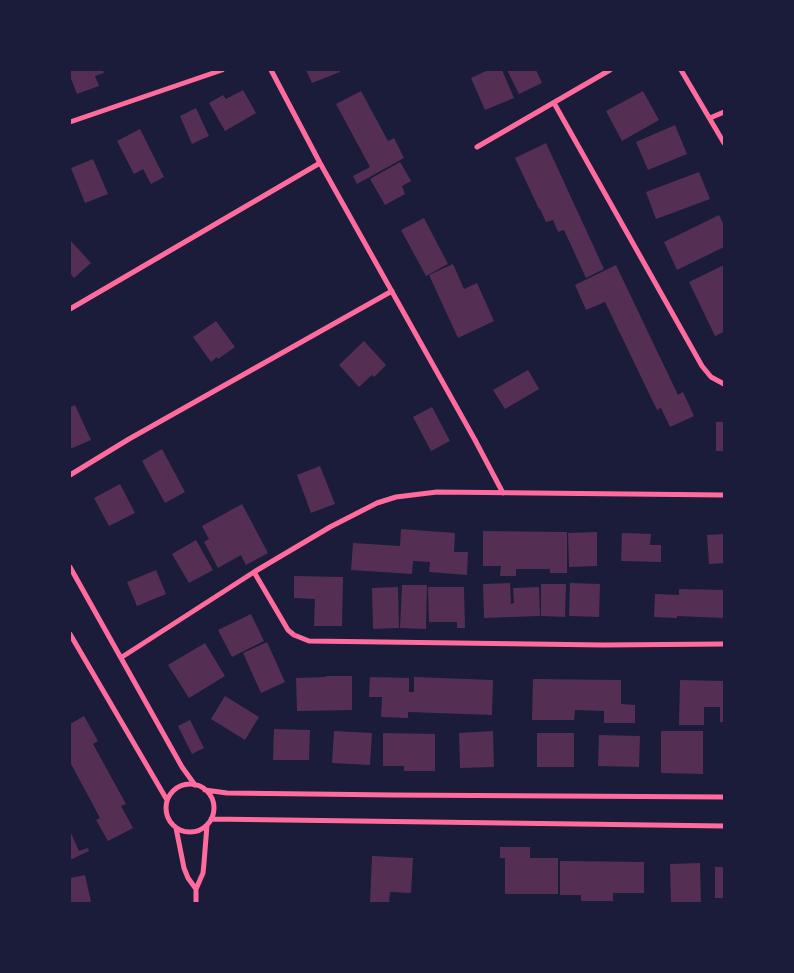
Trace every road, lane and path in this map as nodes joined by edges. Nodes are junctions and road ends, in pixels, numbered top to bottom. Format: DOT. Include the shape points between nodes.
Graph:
graph roads {
  1 [pos="222,70"];
  2 [pos="271,70"];
  3 [pos="610,70"];
  4 [pos="681,70"];
  5 [pos="554,103"];
  6 [pos="724,112"];
  7 [pos="710,118"];
  8 [pos="70,122"];
  9 [pos="724,143"];
  10 [pos="477,147"];
  11 [pos="320,163"];
  12 [pos="392,292"];
  13 [pos="70,309"];
  14 [pos="724,384"];
  15 [pos="70,475"];
  16 [pos="503,493"];
  17 [pos="724,495"];
  18 [pos="70,566"];
  19 [pos="254,572"];
  20 [pos="70,634"];
  21 [pos="724,644"];
  22 [pos="122,657"];
  23 [pos="195,785"];
  24 [pos="205,790"];
  25 [pos="724,798"];
  26 [pos="167,800"];
  27 [pos="211,819"];
  28 [pos="207,825"];
  29 [pos="724,826"];
  30 [pos="176,828"];
  31 [pos="196,889"];
  32 [pos="196,903"];
  1 -- 8 [label="street"];
  2 -- 11 [label="street"];
  3 -- 5 [label="street"];
  4 -- 7 [label="street"];
  5 -- 10 [label="street"];
  5 -- 14 [label="street" via="702,366 711,377"];
  6 -- 7 [label="street"];
  7 -- 9 [label="street"];
  11 -- 12 [label="street"];
  11 -- 13 [label="street"];
  12 -- 15 [label="street"];
  12 -- 16 [label="street"];
  16 -- 17 [label="street"];
  16 -- 19 [label="street" via="436,492 377,503"];
  18 -- 22 [label="street"];
  19 -- 21 [label="street" via="288,630 294,636 309,641"];
  19 -- 22 [label="street"];
  20 -- 26 [label="street"];
  22 -- 23 [label="street"];
  23 -- 24 [label="street"];
  23 -- 26 [label="street" via="178,787"];
  24 -- 25 [label="street" via="227,793"];
  24 -- 27 [label="street" via="213,804"];
  26 -- 30 [label="street" via="166,816"];
  27 -- 28 [label="street"];
  27 -- 29 [label="street"];
  28 -- 30 [label="street" via="192,832"];
  28 -- 31 [label="street" via="203,872"];
  30 -- 31 [label="street" via="184,868"];
  31 -- 32 [label="street"];
}
